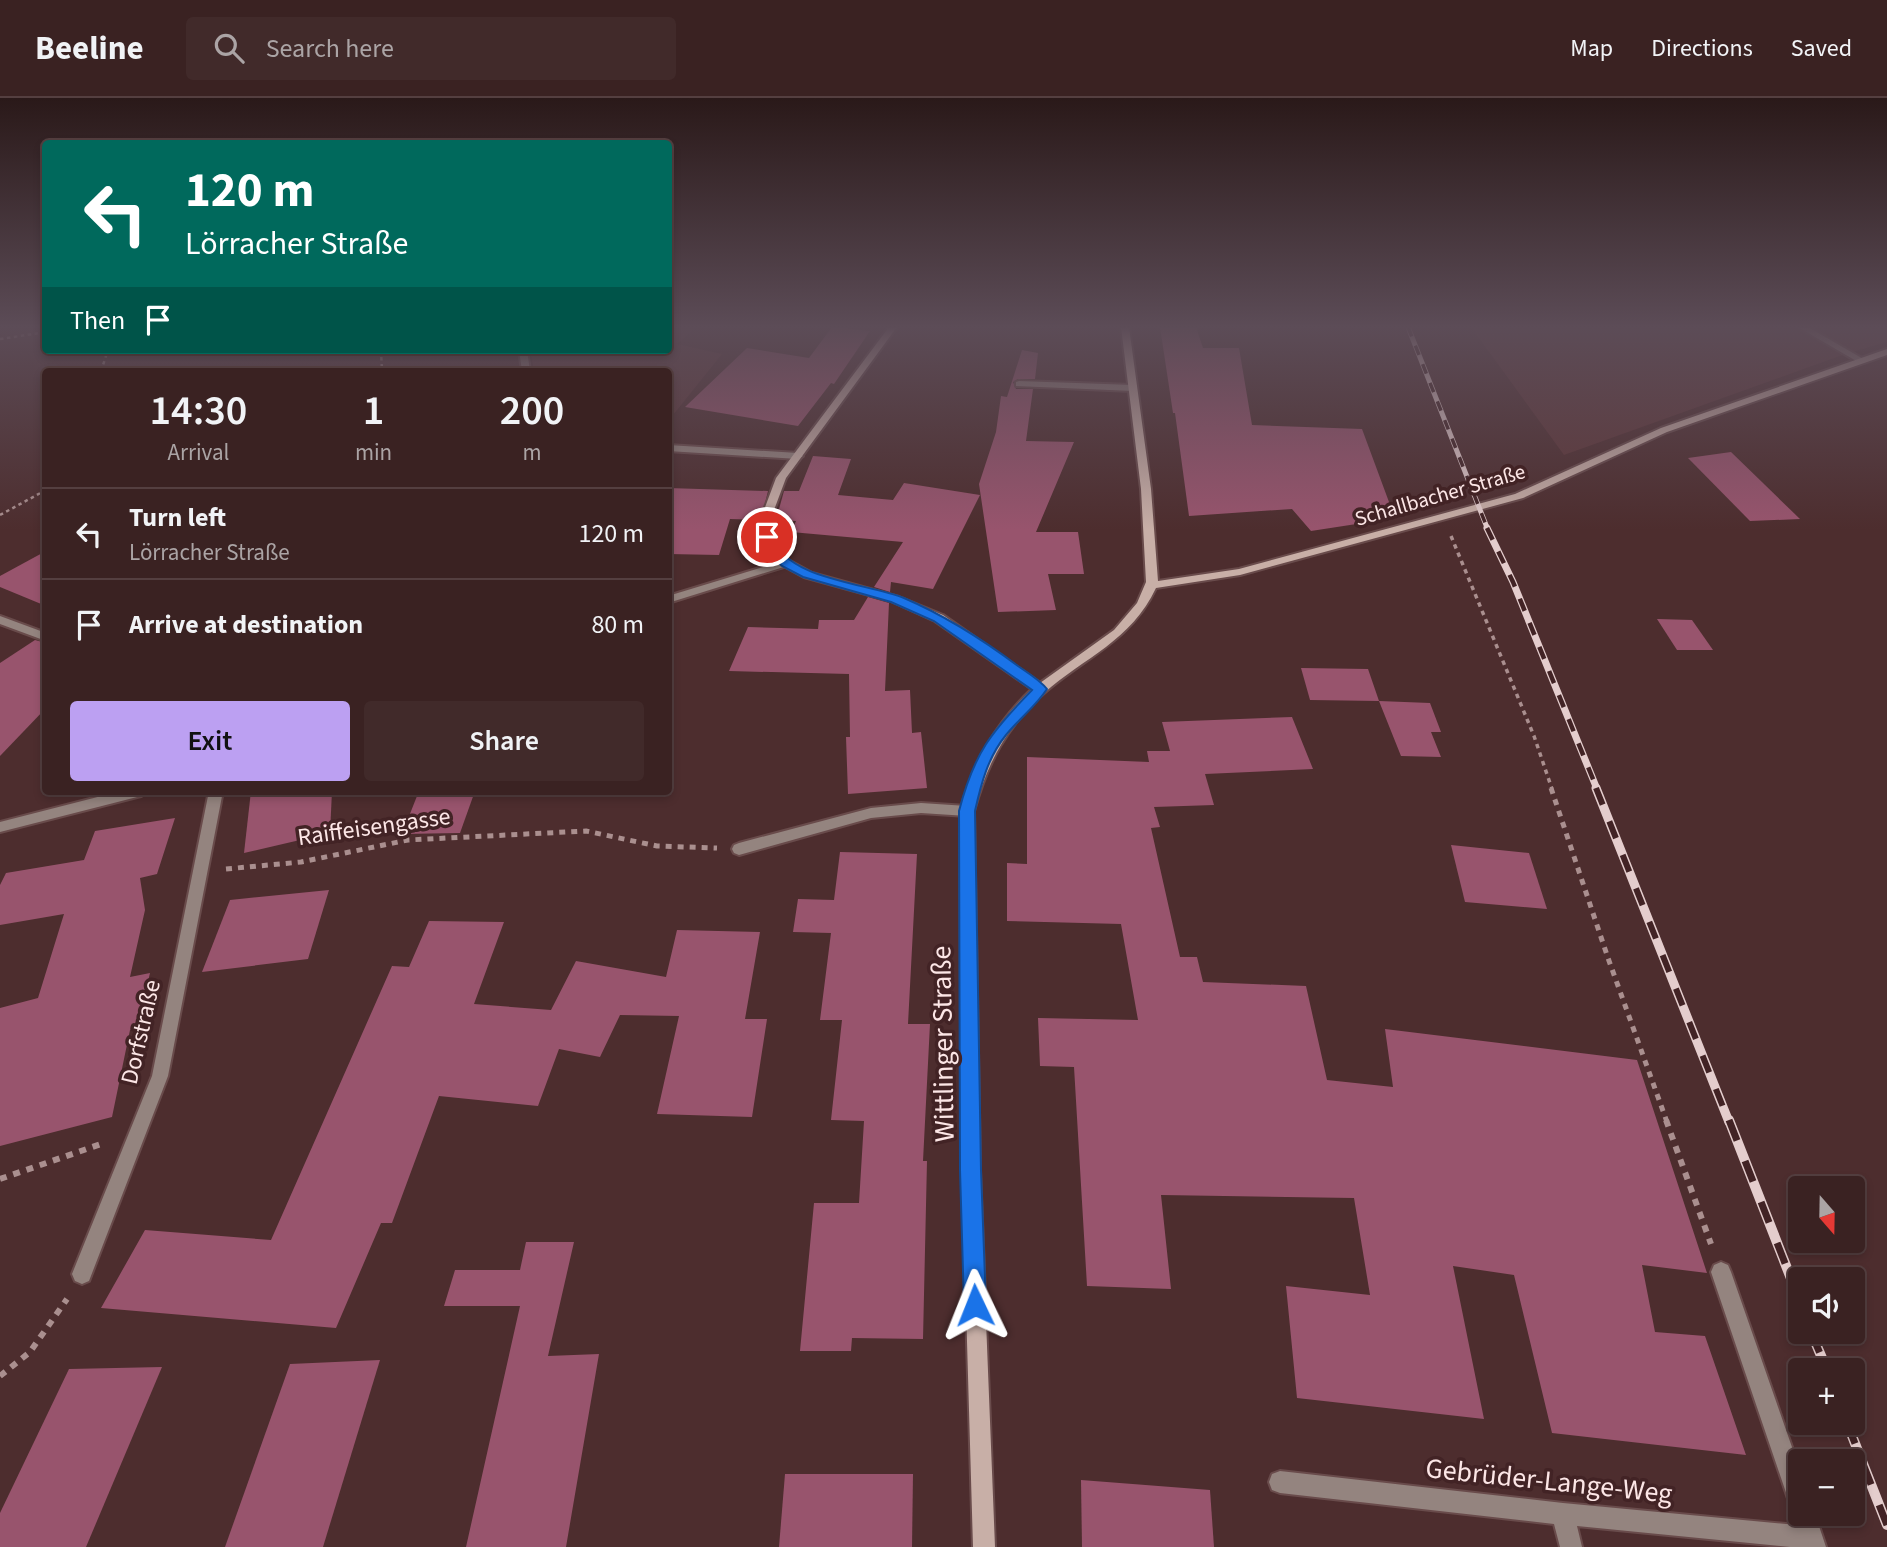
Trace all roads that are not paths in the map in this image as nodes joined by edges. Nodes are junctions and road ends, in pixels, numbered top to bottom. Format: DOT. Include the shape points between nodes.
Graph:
graph roads {
  1 [pos="843,395"];
  2 [pos="1134,395"];
  3 [pos="1764,395"];
  4 [pos="672,448"];
  5 [pos="798,456"];
  6 [pos="786,563"];
  7 [pos="1152,584"];
  8 [pos="672,599"];
  9 [pos="0,620"];
  10 [pos="42,636"];
  11 [pos="1040,689"];
  12 [pos="125,795"];
  13 [pos="215,795"];
  14 [pos="967,811"];
  15 [pos="0,827"];
  16 [pos="739,849"];
  17 [pos="1721,1272"];
  18 [pos="82,1274"];
  19 [pos="1788,1467"];
  20 [pos="1280,1482"];
  21 [pos="1563,1514"];
  22 [pos="1814,1542"];
  23 [pos="984,1547"];
  24 [pos="1570,1547"];
  1 -- 5 [label="street"];
  2 -- 7 [label="street" via="1147,494"];
  3 -- 7 [label="street, Schallbacher Straße" via="1664,430 1519,496 1240,572"];
  4 -- 5 [label="street"];
  5 -- 6 [label="street" via="781,478 769,510 771,551"];
  6 -- 8 [label="street"];
  6 -- 11 [label="street" via="808,575 895,599 939,618"];
  7 -- 11 [label="street, Wittlinger Straße" via="1139,609 1114,636"];
  9 -- 10 [label="street"];
  11 -- 14 [label="street, Wittlinger Straße" via="988,749"];
  12 -- 15 [label="street"];
  13 -- 18 [label="street, Dorfstraße" via="160,1076"];
  14 -- 16 [label="street" via="921,808 871,813"];
  14 -- 23 [label="street, Wittlinger Straße" via="971,1170"];
  17 -- 19 [label="street"];
  20 -- 21 [label="street, Gebrüder-Lange-Weg"];
  21 -- 22 [label="street, Gebrüder-Lange-Weg"];
  21 -- 24 [label="street"];
}
